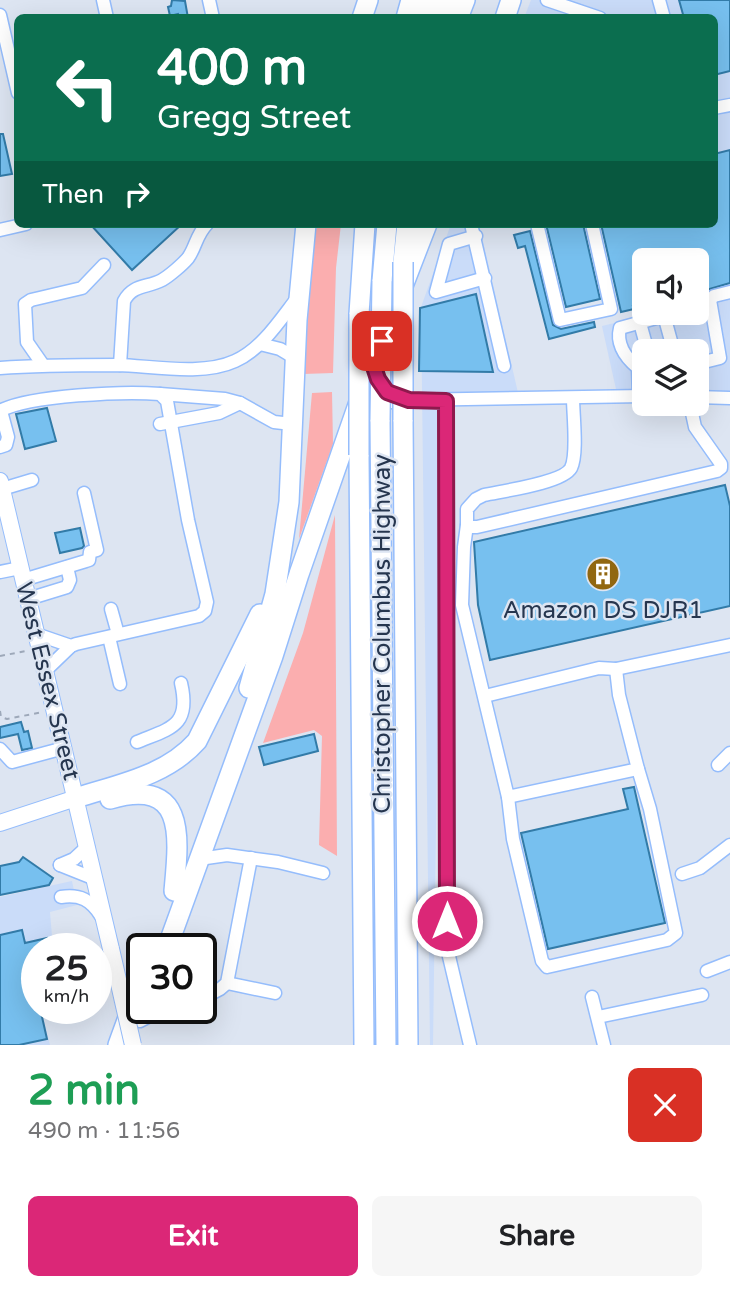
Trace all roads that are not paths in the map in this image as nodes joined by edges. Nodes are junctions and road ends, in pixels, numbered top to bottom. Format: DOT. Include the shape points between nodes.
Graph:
graph roads {
  1 [pos="547,0"];
  2 [pos="575,0"];
  3 [pos="591,0"];
  4 [pos="588,14"];
  5 [pos="0,15"];
  6 [pos="14,76"];
  7 [pos="205,228"];
  8 [pos="306,228"];
  9 [pos="365,228"];
  10 [pos="387,228"];
  11 [pos="407,228"];
  12 [pos="425,228"];
  13 [pos="538,228"];
  14 [pos="593,228"];
  15 [pos="474,230"];
  16 [pos="104,265"];
  17 [pos="485,278"];
  18 [pos="730,292"];
  19 [pos="298,297"];
  20 [pos="632,325"];
  21 [pos="260,344"];
  22 [pos="295,358"];
  23 [pos="709,361"];
  24 [pos="632,362"];
  25 [pos="373,364"];
  26 [pos="43,365"];
  27 [pos="120,365"];
  28 [pos="503,366"];
  29 [pos="0,368"];
  30 [pos="160,394"];
  31 [pos="632,396"];
  32 [pos="709,397"];
  33 [pos="573,398"];
  34 [pos="730,398"];
  35 [pos="409,400"];
  36 [pos="446,401"];
  37 [pos="240,402"];
  38 [pos="0,411"];
  39 [pos="693,416"];
  40 [pos="293,418"];
  41 [pos="166,423"];
  42 [pos="350,428"];
  43 [pos="0,447"];
  44 [pos="725,468"];
  45 [pos="32,480"];
  46 [pos="1,483"];
  47 [pos="84,493"];
  48 [pos="467,525"];
  49 [pos="383,558"];
  50 [pos="67,567"];
  51 [pos="0,572"];
  52 [pos="22,574"];
  53 [pos="278,578"];
  54 [pos="27,599"];
  55 [pos="111,609"];
  56 [pos="113,635"];
  57 [pos="38,641"];
  58 [pos="730,645"];
  59 [pos="71,646"];
  60 [pos="615,669"];
  61 [pos="45,671"];
  62 [pos="181,683"];
  63 [pos="120,684"];
  64 [pos="485,696"];
  65 [pos="137,742"];
  66 [pos="64,748"];
  67 [pos="0,749"];
  68 [pos="730,752"];
  69 [pos="718,765"];
  70 [pos="638,769"];
  71 [pos="405,783"];
  72 [pos="508,797"];
  73 [pos="77,803"];
  74 [pos="0,823"];
  75 [pos="730,845"];
  76 [pos="88,846"];
  77 [pos="251,858"];
  78 [pos="199,859"];
  79 [pos="323,873"];
  80 [pos="682,874"];
  81 [pos="96,881"];
  82 [pos="174,891"];
  83 [pos="61,897"];
  84 [pos="106,927"];
  85 [pos="167,933"];
  86 [pos="170,933"];
  87 [pos="730,962"];
  88 [pos="707,971"];
  89 [pos="227,983"];
  90 [pos="217,990"];
  91 [pos="275,993"];
  92 [pos="702,995"];
  93 [pos="592,997"];
  94 [pos="598,1017"];
  95 [pos="126,1023"];
  96 [pos="139,1024"];
  97 [pos="118,1045"];
  98 [pos="132,1045"];
  99 [pos="364,1045"];
  100 [pos="386,1045"];
  101 [pos="408,1045"];
  102 [pos="470,1045"];
  103 [pos="604,1045"];
  1 -- 4 [label="street"];
  2 -- 3 [label="street" via="587,5"];
  5 -- 6 [label="street"];
  7 -- 27 [label="street" via="187,259 162,280 132,289 127,295"];
  8 -- 19 [label="highway"];
  9 -- 99 [label="highway, Christopher Columbus Highway, bridge" via="359,314"];
  10 -- 49 [label="highway, Christopher Columbus Highway, bridge" via="380,420"];
  11 -- 71 [label="highway, Christopher Columbus Highway, bridge"];
  12 -- 25 [label="highway"];
  13 -- 14 [label="street" via="560,320 611,309"];
  15 -- 17 [label="street"];
  15 -- 17 [label="street" via="449,244 436,292"];
  16 -- 26 [label="street" via="82,288 25,304 27,342"];
  17 -- 28 [label="street"];
  18 -- 23 [label="street" via="710,300 720,358"];
  19 -- 21 [label="street"];
  19 -- 22 [label="highway"];
  20 -- 24 [label="street" via="618,333 625,357"];
  21 -- 22 [label="street"];
  21 -- 27 [label="street" via="223,366"];
  22 -- 40 [label="highway"];
  25 -- 35 [label="street" via="387,392"];
  25 -- 42 [label="highway"];
  26 -- 27 [label="street"];
  26 -- 29 [label="street"];
  30 -- 37 [label="street"];
  30 -- 38 [label="street" via="127,392 21,402"];
  30 -- 41 [label="street" via="167,401"];
  31 -- 33 [label="street"];
  32 -- 34 [label="street"];
  33 -- 36 [label="street"];
  33 -- 48 [label="street" via="569,472 558,479 476,499 467,509"];
  35 -- 36 [label="street"];
  35 -- 42 [label="street" via="378,402"];
  36 -- 102 [label="street" via="447,948"];
  37 -- 40 [label="street" via="264,418 277,412"];
  37 -- 41 [label="street" via="219,413"];
  38 -- 43 [label="street" via="8,437"];
  39 -- 44 [label="street" via="695,427"];
  40 -- 53 [label="highway" via="289,502"];
  41 -- 56 [label="street" via="204,586 205,611"];
  42 -- 78 [label="highway"];
  44 -- 48 [label="street" via="477,527"];
  45 -- 46 [label="street"];
  46 -- 52 [label="main road, West Essex Street"];
  47 -- 50 [label="street" via="97,551 90,552 89,560"];
  48 -- 64 [label="street" via="462,605"];
  49 -- 71 [label="highway" via="391,591"];
  49 -- 100 [label="highway, Christopher Columbus Highway"];
  50 -- 52 [label="street"];
  50 -- 54 [label="street" via="67,587"];
  51 -- 52 [label="street"];
  52 -- 54 [label="main road, West Essex Street"];
  53 -- 73 [label="highway" via="197,741 183,757 162,770"];
  53 -- 82 [label="highway" via="252,679"];
  54 -- 57 [label="main road, West Essex Street"];
  55 -- 56 [label="street"];
  56 -- 59 [label="street"];
  56 -- 63 [label="street"];
  57 -- 59 [label="street"];
  57 -- 61 [label="main road, West Essex Street"];
  58 -- 60 [label="street"];
  59 -- 61 [label="street"];
  60 -- 64 [label="street" via="599,668"];
  60 -- 70 [label="street"];
  61 -- 66 [label="main road, West Essex Street"];
  62 -- 65 [label="street" via="186,704 176,723"];
  64 -- 72 [label="street"];
  66 -- 67 [label="street" via="12,762"];
  66 -- 73 [label="main road, West Essex Street"];
  68 -- 69 [label="street"];
  70 -- 72 [label="street"];
  70 -- 72 [label="street" via="676,933 667,940 566,965 547,968 542,961 513,839"];
  71 -- 101 [label="highway, Christopher Columbus Highway"];
  73 -- 74 [label="main road"];
  73 -- 76 [label="main road, West Essex Street"];
  73 -- 82 [label="highway" via="130,793 159,797 175,824"];
  75 -- 80 [label="street" via="700,868"];
  76 -- 81 [label="main road, West Essex Street"];
  76 -- 81 [label="street" via="60,865"];
  77 -- 78 [label="street"];
  77 -- 79 [label="street"];
  77 -- 89 [label="street"];
  78 -- 86 [label="highway"];
  81 -- 84 [label="main road, West Essex Street"];
  82 -- 85 [label="highway"];
  83 -- 84 [label="street" via="90,902"];
  84 -- 98 [label="main road, West Essex Street, bridge"];
  87 -- 88 [label="street"];
  89 -- 90 [label="street"];
  89 -- 91 [label="street"];
  92 -- 94 [label="street"];
  93 -- 94 [label="street"];
  94 -- 103 [label="street"];
  95 -- 97 [label="highway"];
  96 -- 98 [label="highway"];
}
